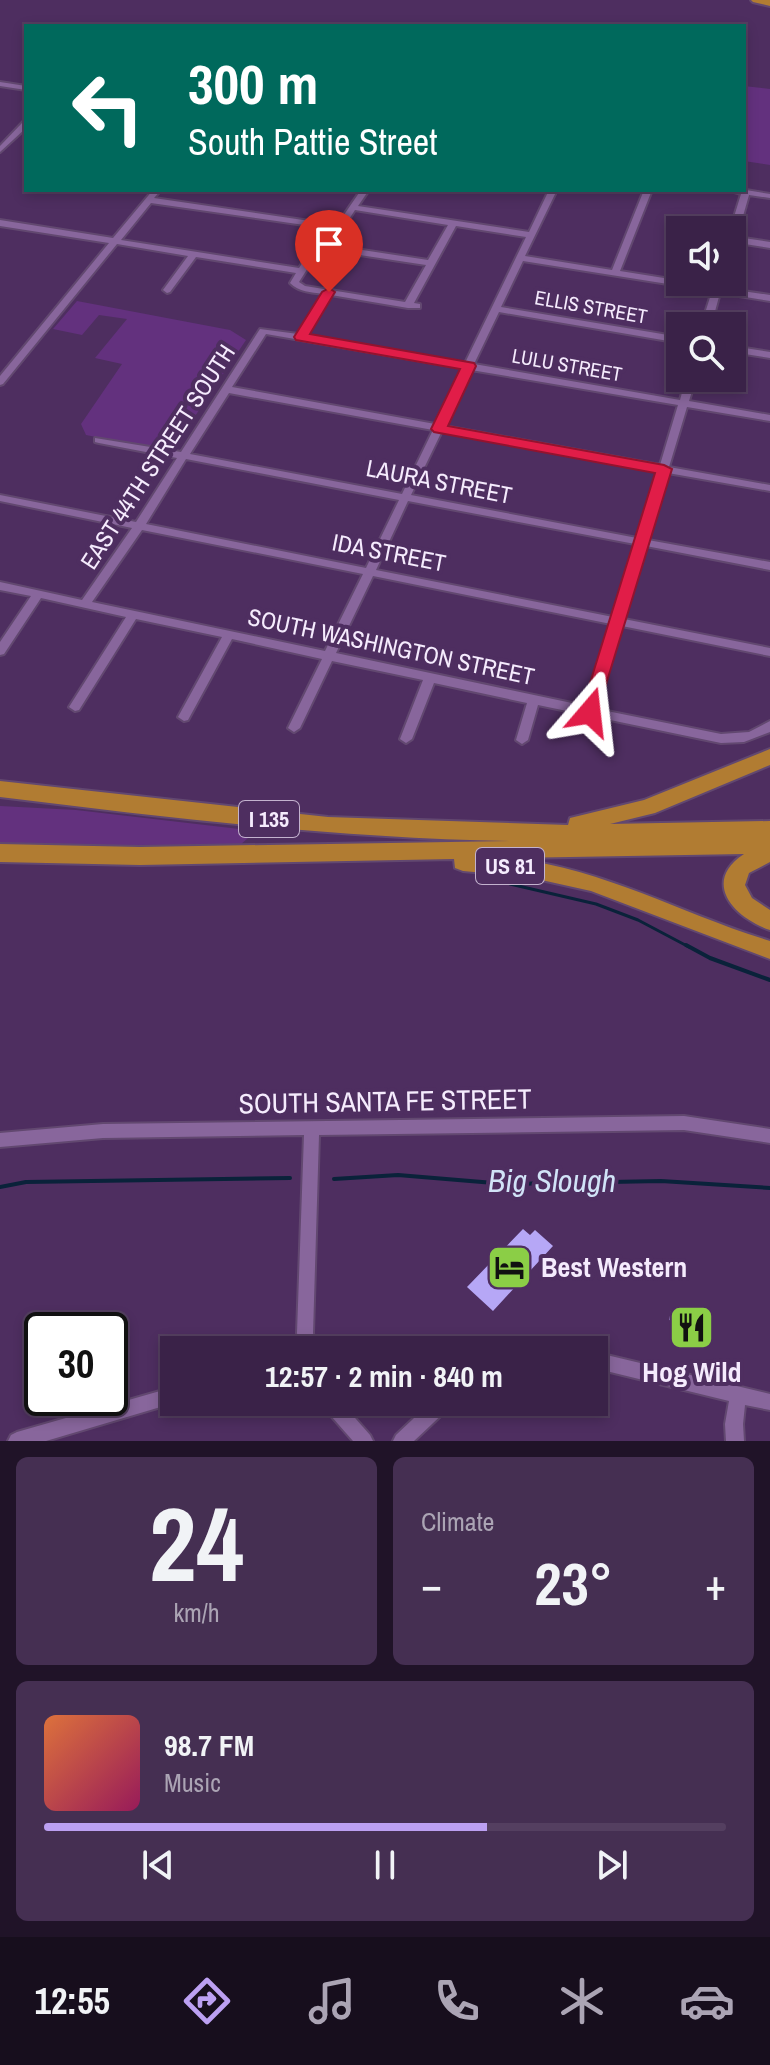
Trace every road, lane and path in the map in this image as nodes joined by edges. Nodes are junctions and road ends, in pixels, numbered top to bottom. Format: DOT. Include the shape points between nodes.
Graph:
graph roads {
  1 [pos="757,0"];
  2 [pos="770,3"];
  3 [pos="0,84"];
  4 [pos="24,88"];
  5 [pos="24,126"];
  6 [pos="0,150"];
  7 [pos="155,192"];
  8 [pos="363,192"];
  9 [pos="552,192"];
  10 [pos="647,192"];
  11 [pos="746,192"];
  12 [pos="770,196"];
  13 [pos="149,200"];
  14 [pos="352,207"];
  15 [pos="739,216"];
  16 [pos="0,223"];
  17 [pos="453,223"];
  18 [pos="339,228"];
  19 [pos="531,235"];
  20 [pos="746,241"];
  21 [pos="114,242"];
  22 [pos="770,245"];
  23 [pos="318,246"];
  24 [pos="194,254"];
  25 [pos="520,258"];
  26 [pos="431,263"];
  27 [pos="301,271"];
  28 [pos="615,273"];
  29 [pos="666,279"];
  30 [pos="167,290"];
  31 [pos="329,292"];
  32 [pos="746,292"];
  33 [pos="770,298"];
  34 [pos="496,309"];
  35 [pos="263,331"];
  36 [pos="301,337"];
  37 [pos="666,338"];
  38 [pos="746,351"];
  39 [pos="770,355"];
  40 [pos="469,366"];
  41 [pos="0,382"];
  42 [pos="225,389"];
  43 [pos="687,392"];
  44 [pos="684,403"];
  45 [pos="770,418"];
  46 [pos="439,429"];
  47 [pos="99,440"];
  48 [pos="184,456"];
  49 [pos="664,469"];
  50 [pos="770,488"];
  51 [pos="406,496"];
  52 [pos="0,498"];
  53 [pos="139,526"];
  54 [pos="642,542"];
  55 [pos="770,566"];
  56 [pos="370,572"];
  57 [pos="0,586"];
  58 [pos="38,594"];
  59 [pos="85,604"];
  60 [pos="133,614"];
  61 [pos="618,622"];
  62 [pos="229,635"];
  63 [pos="0,651"];
  64 [pos="770,652"];
  65 [pos="329,656"];
  66 [pos="430,678"];
  67 [pos="534,700"];
  68 [pos="75,707"];
  69 [pos="590,712"];
  70 [pos="184,717"];
  71 [pos="770,725"];
  72 [pos="294,728"];
  73 [pos="406,739"];
  74 [pos="522,740"];
  75 [pos="770,757"];
  76 [pos="0,789"];
  77 [pos="0,796"];
  78 [pos="48,797"];
  79 [pos="770,829"];
  80 [pos="491,832"];
  81 [pos="770,845"];
  82 [pos="0,853"];
  83 [pos="770,853"];
  84 [pos="235,855"];
  85 [pos="140,856"];
  86 [pos="0,865"];
  87 [pos="770,921"];
  88 [pos="770,950"];
  89 [pos="312,1128"];
  90 [pos="770,1136"];
  91 [pos="0,1140"];
  92 [pos="306,1336"];
  93 [pos="608,1363"];
  94 [pos="738,1394"];
  95 [pos="160,1399"];
  96 [pos="770,1402"];
  97 [pos="342,1416"];
  98 [pos="428,1416"];
  99 [pos="17,1441"];
  100 [pos="364,1441"];
  101 [pos="402,1441"];
  102 [pos="735,1441"];
  1 -- 2 [label="highway"];
  3 -- 4 [label="street"];
  5 -- 6 [label="street"];
  7 -- 13 [label="street"];
  8 -- 14 [label="street"];
  9 -- 19 [label="street"];
  10 -- 28 [label="street"];
  11 -- 12 [label="street"];
  11 -- 15 [label="street"];
  13 -- 18 [label="street"];
  13 -- 21 [label="street"];
  14 -- 17 [label="street"];
  14 -- 18 [label="street"];
  16 -- 21 [label="street"];
  17 -- 19 [label="street"];
  17 -- 26 [label="street"];
  18 -- 23 [label="street"];
  19 -- 25 [label="street"];
  20 -- 22 [label="street"];
  21 -- 24 [label="street"];
  21 -- 41 [label="street"];
  23 -- 26 [label="street"];
  23 -- 27 [label="street"];
  24 -- 27 [label="street"];
  24 -- 30 [label="street"];
  25 -- 28 [label="street"];
  25 -- 34 [label="street"];
  26 -- 31 [label="street" via="412,306"];
  27 -- 31 [label="street" via="294,283"];
  28 -- 29 [label="street"];
  31 -- 36 [label="street"];
  32 -- 33 [label="street"];
  34 -- 37 [label="street, ELLIS STREET"];
  34 -- 40 [label="street"];
  35 -- 36 [label="street, LULU STREET"];
  35 -- 42 [label="street, EAST 44TH STREET SOUTH"];
  36 -- 40 [label="street, LULU STREET"];
  38 -- 39 [label="street"];
  40 -- 44 [label="street, LULU STREET"];
  40 -- 46 [label="street"];
  42 -- 46 [label="street"];
  42 -- 48 [label="street, EAST 44TH STREET SOUTH"];
  43 -- 44 [label="street"];
  44 -- 45 [label="street, LULU STREET"];
  44 -- 49 [label="street"];
  46 -- 49 [label="street"];
  46 -- 51 [label="street"];
  47 -- 48 [label="street, LAURA STREET"];
  48 -- 51 [label="street, LAURA STREET"];
  48 -- 53 [label="street, EAST 44TH STREET SOUTH"];
  49 -- 50 [label="street"];
  49 -- 54 [label="street"];
  51 -- 54 [label="street, LAURA STREET"];
  51 -- 56 [label="street"];
  52 -- 53 [label="street, IDA STREET"];
  53 -- 56 [label="street, IDA STREET"];
  53 -- 59 [label="street, EAST 44TH STREET SOUTH"];
  54 -- 55 [label="street, LAURA STREET"];
  54 -- 61 [label="street"];
  56 -- 61 [label="street, IDA STREET"];
  56 -- 65 [label="street"];
  57 -- 58 [label="street, SOUTH WASHINGTON STREET"];
  58 -- 59 [label="street, SOUTH WASHINGTON STREET"];
  58 -- 63 [label="street"];
  59 -- 60 [label="street, SOUTH WASHINGTON STREET"];
  60 -- 62 [label="street, SOUTH WASHINGTON STREET"];
  60 -- 68 [label="street"];
  61 -- 64 [label="street, IDA STREET"];
  61 -- 69 [label="street"];
  62 -- 65 [label="street, SOUTH WASHINGTON STREET"];
  62 -- 70 [label="street"];
  65 -- 66 [label="street, SOUTH WASHINGTON STREET"];
  65 -- 72 [label="street"];
  66 -- 67 [label="street, SOUTH WASHINGTON STREET"];
  66 -- 73 [label="street"];
  67 -- 69 [label="street, SOUTH WASHINGTON STREET"];
  67 -- 74 [label="street"];
  69 -- 71 [label="street, SOUTH WASHINGTON STREET" via="721,739 762,732"];
  75 -- 80 [label="highway" via="648,807 580,824"];
  76 -- 78 [label="highway, I 135"];
  77 -- 78 [label="highway"];
  78 -- 80 [label="highway, I 135" via="373,828"];
  79 -- 80 [label="highway, I 135"];
  81 -- 84 [label="highway, I 135"];
  82 -- 85 [label="highway, I 135"];
  83 -- 87 [label="highway" via="741,865 733,891 751,913"];
  84 -- 85 [label="highway, I 135"];
  84 -- 88 [label="highway, US 81" via="452,861 535,870 584,879"];
  85 -- 86 [label="highway"];
  89 -- 90 [label="street, SOUTH SANTA FE STREET" via="684,1123"];
  89 -- 91 [label="street, SOUTH SANTA FE STREET" via="103,1131"];
  89 -- 92 [label="street"];
  93 -- 94 [label="street"];
  94 -- 96 [label="street"];
  94 -- 102 [label="street"];
  95 -- 99 [label="street"];
  97 -- 100 [label="street"];
  98 -- 101 [label="street"];
}
